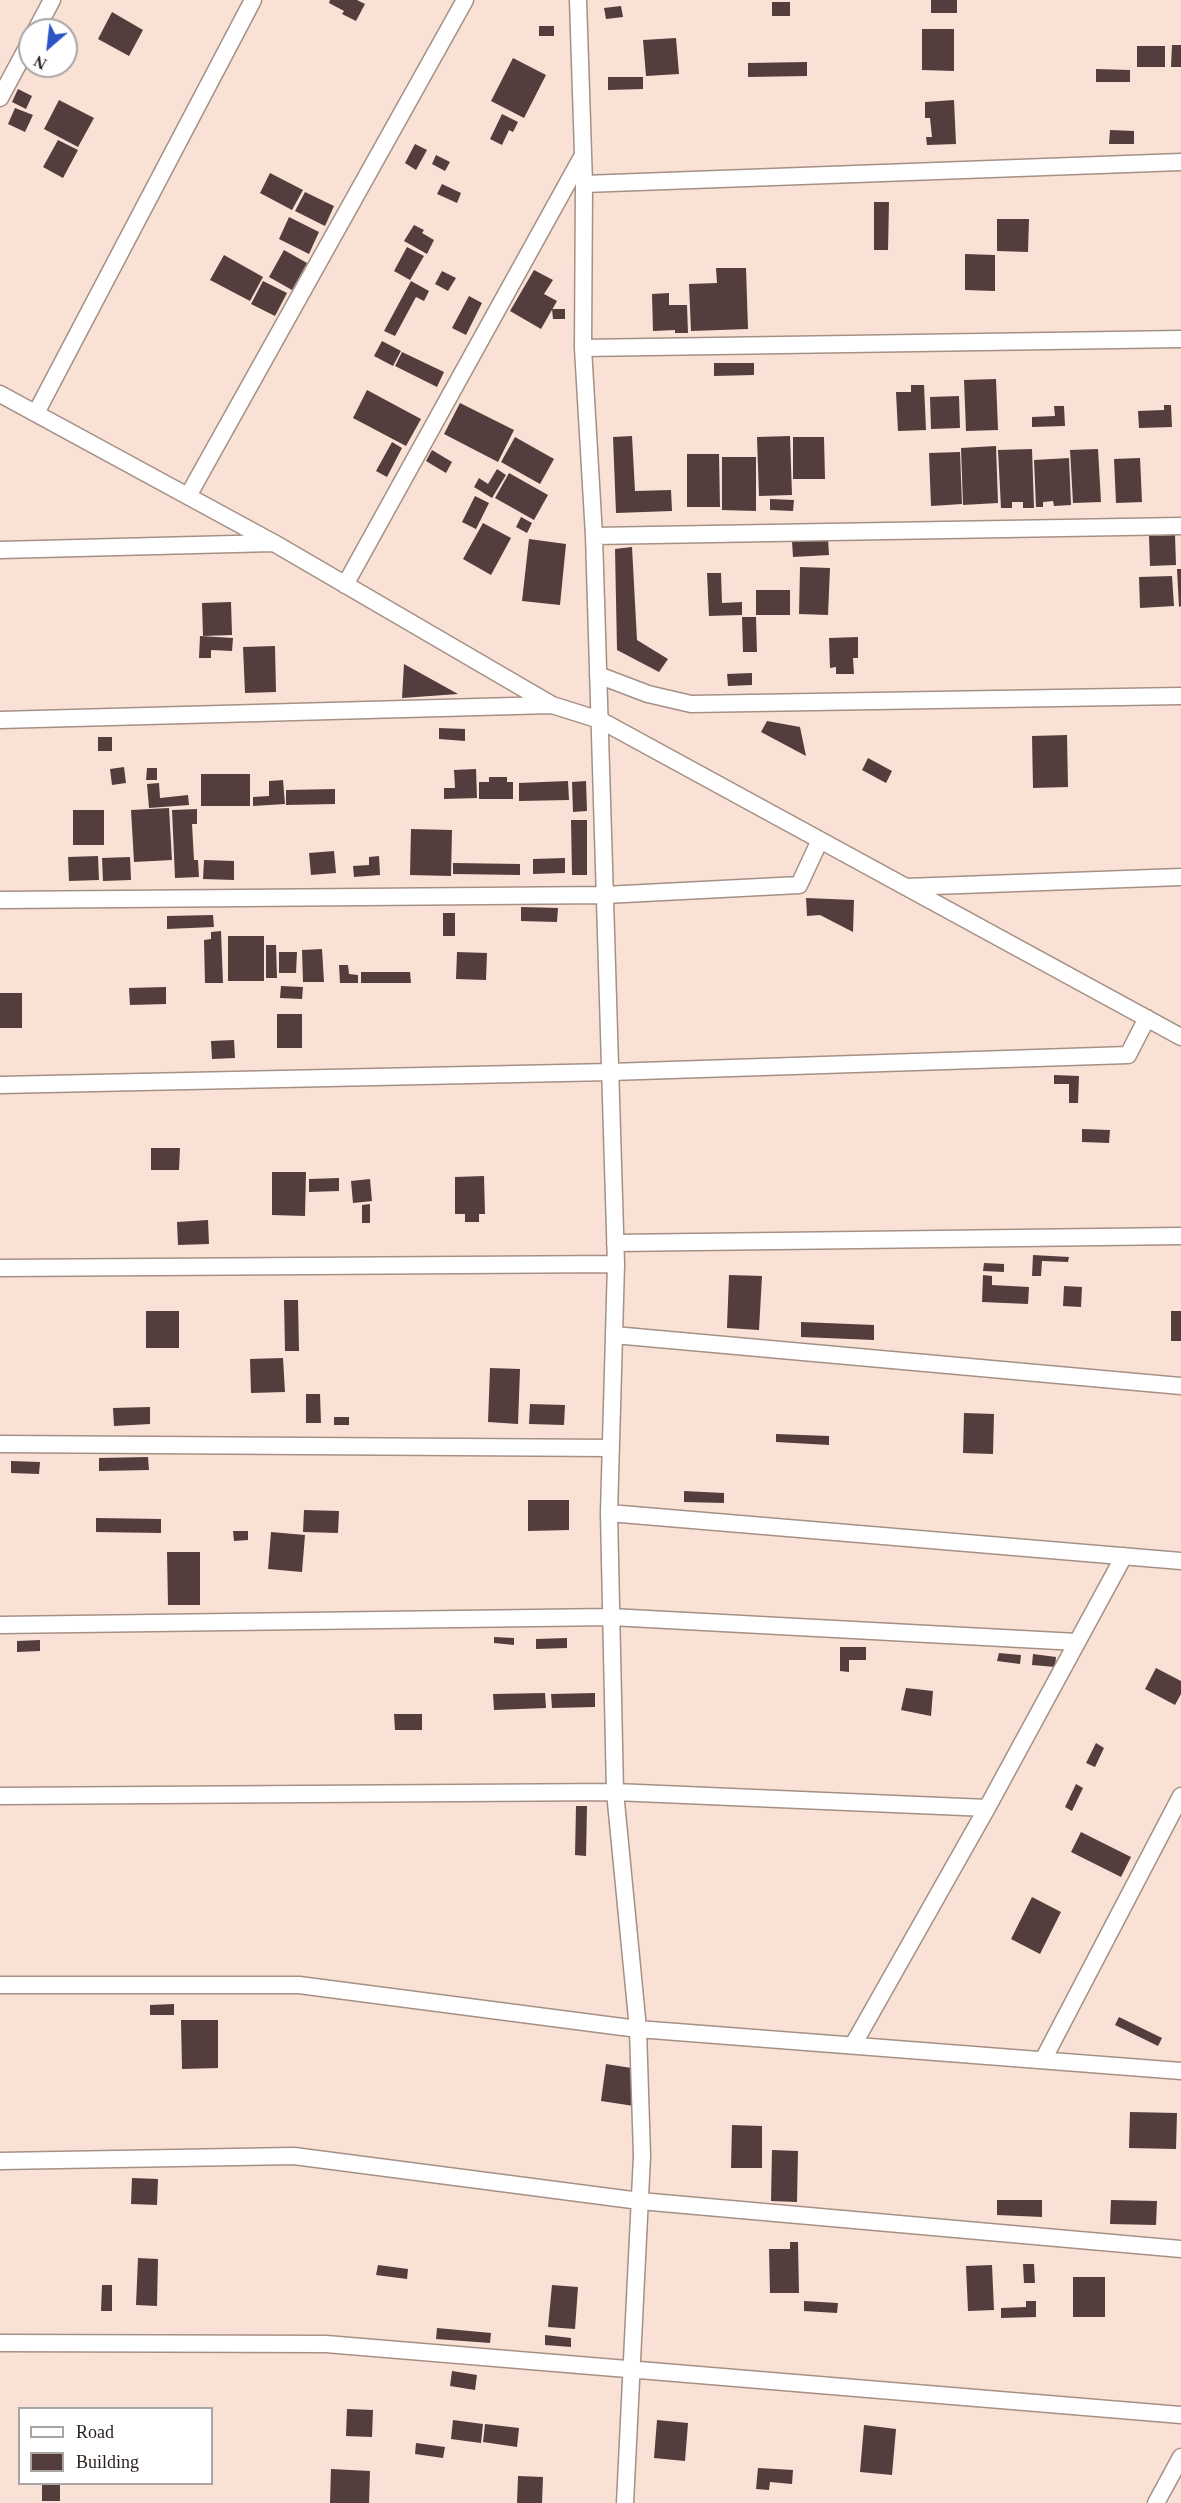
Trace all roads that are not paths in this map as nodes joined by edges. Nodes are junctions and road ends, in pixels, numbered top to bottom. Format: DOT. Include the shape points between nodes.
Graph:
graph roads {
  1 [pos="52,0"];
  2 [pos="253,0"];
  3 [pos="465,0"];
  4 [pos="578,0"];
  5 [pos="590,0"];
  6 [pos="42,18"];
  7 [pos="18,64"];
  8 [pos="0,98"];
  9 [pos="583,155"];
  10 [pos="1181,162"];
  11 [pos="584,184"];
  12 [pos="1181,339"];
  13 [pos="583,348"];
  14 [pos="0,394"];
  15 [pos="36,413"];
  16 [pos="188,496"];
  17 [pos="1181,526"];
  18 [pos="594,536"];
  19 [pos="274,543"];
  20 [pos="0,550"];
  21 [pos="345,585"];
  22 [pos="598,675"];
  23 [pos="1181,696"];
  24 [pos="552,705"];
  25 [pos="0,720"];
  26 [pos="600,720"];
  27 [pos="820,840"];
  28 [pos="1181,877"];
  29 [pos="906,887"];
  30 [pos="605,895"];
  31 [pos="0,900"];
  32 [pos="1147,1018"];
  33 [pos="1181,1037"];
  34 [pos="610,1072"];
  35 [pos="0,1085"];
  36 [pos="1181,1236"];
  37 [pos="615,1243"];
  38 [pos="616,1264"];
  39 [pos="0,1268"];
  40 [pos="614,1335"];
  41 [pos="1181,1386"];
  42 [pos="0,1444"];
  43 [pos="611,1448"];
  44 [pos="609,1513"];
  45 [pos="1124,1556"];
  46 [pos="1181,1561"];
  47 [pos="611,1617"];
  48 [pos="0,1625"];
  49 [pos="1077,1642"];
  50 [pos="615,1792"];
  51 [pos="0,1796"];
  52 [pos="1181,1796"];
  53 [pos="987,1808"];
  54 [pos="0,1985"];
  55 [pos="638,2029"];
  56 [pos="853,2045"];
  57 [pos="1043,2060"];
  58 [pos="1181,2071"];
  59 [pos="0,2161"];
  60 [pos="640,2201"];
  61 [pos="1181,2249"];
  62 [pos="0,2343"];
  63 [pos="632,2369"];
  64 [pos="1181,2415"];
  65 [pos="1181,2457"];
  66 [pos="625,2503"];
  67 [pos="1156,2503"];
  1 -- 6 [label="street"];
  2 -- 15 [label="street"];
  3 -- 16 [label="street"];
  4 -- 5 [label="street"];
  4 -- 9 [label="street"];
  7 -- 8 [label="street"];
  9 -- 11 [label="street"];
  9 -- 21 [label="street"];
  10 -- 11 [label="street"];
  11 -- 13 [label="street"];
  12 -- 13 [label="street"];
  13 -- 18 [label="street"];
  14 -- 15 [label="street"];
  15 -- 16 [label="street"];
  16 -- 19 [label="street"];
  17 -- 18 [label="street"];
  18 -- 22 [label="street"];
  19 -- 20 [label="street"];
  19 -- 21 [label="street"];
  21 -- 24 [label="street"];
  22 -- 23 [label="street" via="648,694 691,704"];
  22 -- 26 [label="street"];
  24 -- 25 [label="street"];
  24 -- 26 [label="street"];
  26 -- 27 [label="street"];
  26 -- 30 [label="street"];
  27 -- 29 [label="street"];
  27 -- 30 [label="street" via="799,885"];
  28 -- 29 [label="street"];
  29 -- 32 [label="street"];
  30 -- 31 [label="street"];
  30 -- 34 [label="street"];
  32 -- 33 [label="street"];
  32 -- 34 [label="street" via="1128,1055"];
  34 -- 35 [label="street"];
  34 -- 37 [label="street"];
  36 -- 37 [label="street"];
  37 -- 38 [label="street"];
  38 -- 39 [label="street"];
  38 -- 40 [label="street"];
  40 -- 41 [label="street"];
  40 -- 43 [label="street"];
  42 -- 43 [label="street"];
  43 -- 44 [label="street"];
  44 -- 45 [label="street"];
  44 -- 47 [label="street"];
  45 -- 46 [label="street"];
  45 -- 49 [label="street"];
  47 -- 48 [label="street"];
  47 -- 49 [label="street"];
  47 -- 50 [label="street"];
  49 -- 53 [label="street"];
  50 -- 51 [label="street"];
  50 -- 53 [label="street"];
  50 -- 55 [label="street"];
  52 -- 57 [label="street"];
  53 -- 56 [label="street"];
  54 -- 55 [label="street" via="299,1985"];
  55 -- 56 [label="street"];
  55 -- 60 [label="street"];
  56 -- 57 [label="street"];
  57 -- 58 [label="street"];
  59 -- 60 [label="street" via="294,2156"];
  60 -- 61 [label="street"];
  60 -- 63 [label="street"];
  62 -- 63 [label="street" via="326,2344"];
  63 -- 64 [label="street"];
  63 -- 66 [label="street"];
  65 -- 67 [label="street"];
}
